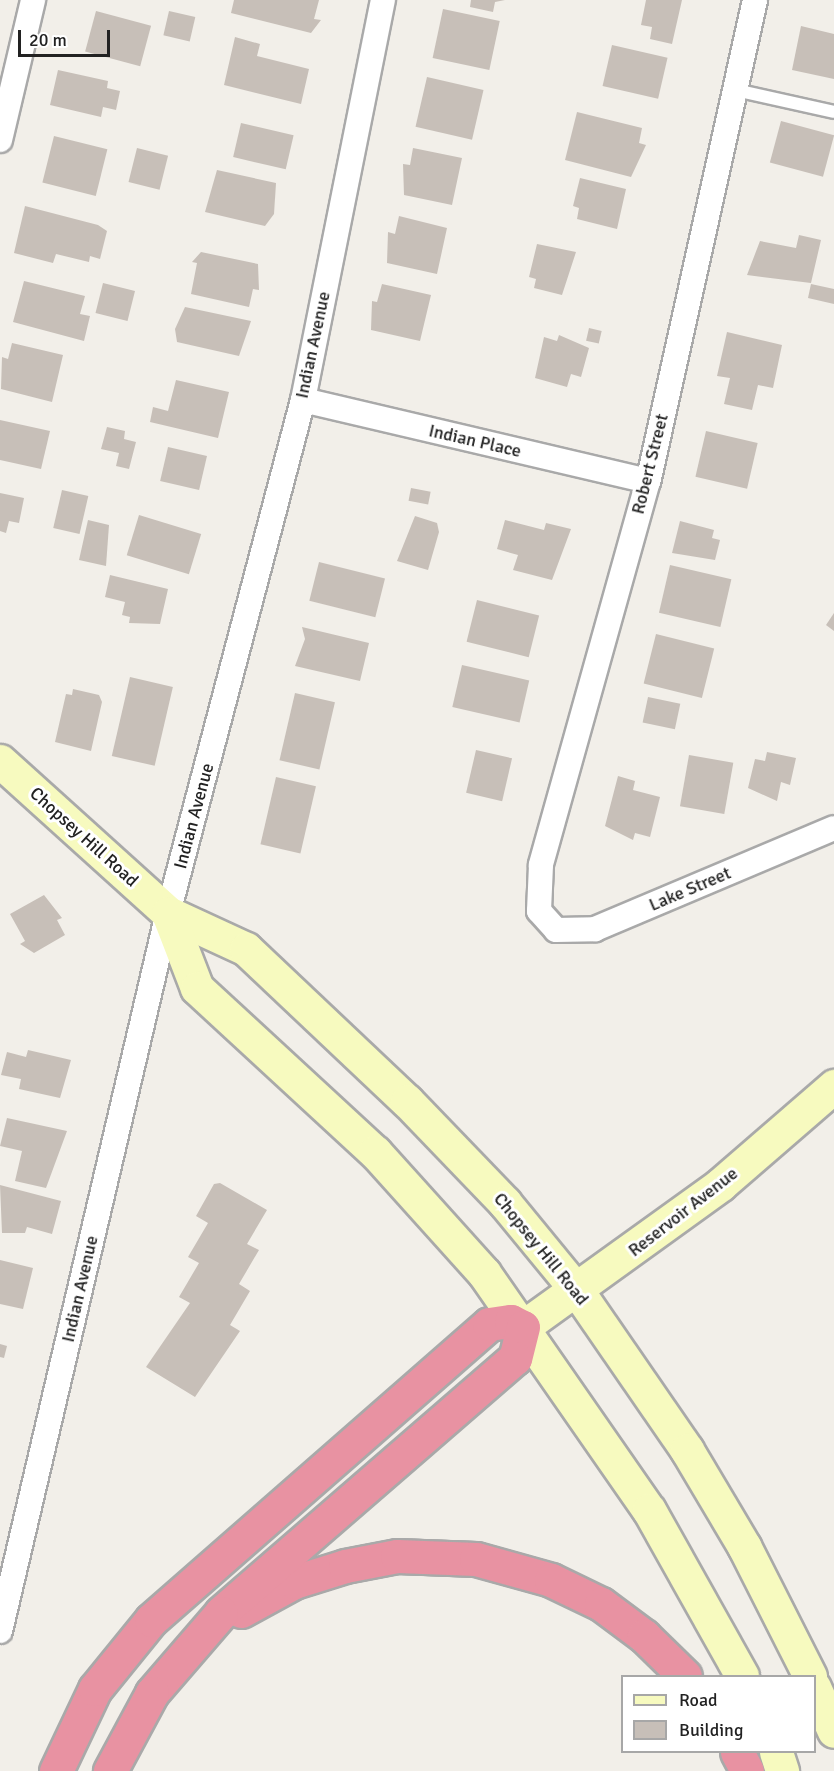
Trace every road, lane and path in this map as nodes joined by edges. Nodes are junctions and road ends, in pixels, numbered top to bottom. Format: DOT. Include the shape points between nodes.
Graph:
graph roads {
  1 [pos="33,0"];
  2 [pos="383,0"];
  3 [pos="756,0"];
  4 [pos="735,90"];
  5 [pos="834,112"];
  6 [pos="0,140"];
  7 [pos="303,400"];
  8 [pos="648,481"];
  9 [pos="0,761"];
  10 [pos="834,828"];
  11 [pos="168,913"];
  12 [pos="546,922"];
  13 [pos="834,1086"];
  14 [pos="578,1292"];
  15 [pos="523,1327"];
  16 [pos="0,1631"];
  17 [pos="683,1675"];
  18 [pos="741,1675"];
  19 [pos="809,1675"];
  20 [pos="816,1691"];
  21 [pos="152,1693"];
  22 [pos="834,1731"];
  23 [pos="738,1753"];
  24 [pos="776,1753"];
  25 [pos="56,1771"];
  26 [pos="110,1771"];
  27 [pos="747,1771"];
  28 [pos="782,1771"];
  1 -- 6 [label="street"];
  2 -- 7 [label="street, Indian Avenue"];
  3 -- 4 [label="street, Robert Street"];
  4 -- 5 [label="lane"];
  4 -- 8 [label="street, Robert Street"];
  7 -- 8 [label="street, Indian Place"];
  7 -- 11 [label="street, Indian Avenue"];
  8 -- 12 [label="street, Robert Street" via="541,865 537,895"];
  9 -- 11 [label="main road, Chopsey Hill Road"];
  10 -- 12 [label="street, Lake Street" via="595,929 568,934"];
  11 -- 14 [label="main road, Chopsey Hill Road" via="246,949 328,1024 481,1176"];
  11 -- 15 [label="main road, Chopsey Hill Road" via="198,988 406,1185"];
  11 -- 16 [label="street, Indian Avenue"];
  13 -- 14 [label="main road, Reservoir Avenue" via="721,1184"];
  14 -- 15 [label="main road, Reservoir Avenue"];
  14 -- 19 [label="main road, Chopsey Hill Road" via="716,1498"];
  15 -- 18 [label="main road, Chopsey Hill Road" via="678,1556"];
  15 -- 21 [label="highway" via="515,1358 259,1577"];
  15 -- 25 [label="highway" via="511,1321 489,1324 151,1620 95,1689"];
  17 -- 21 [label="highway" via="632,1626 577,1591 500,1564 424,1555 345,1566 271,1593 208,1635"];
  20 -- 22 [label="main road"];
  21 -- 26 [label="highway"];
  23 -- 27 [label="highway"];
  24 -- 28 [label="main road"];
}
